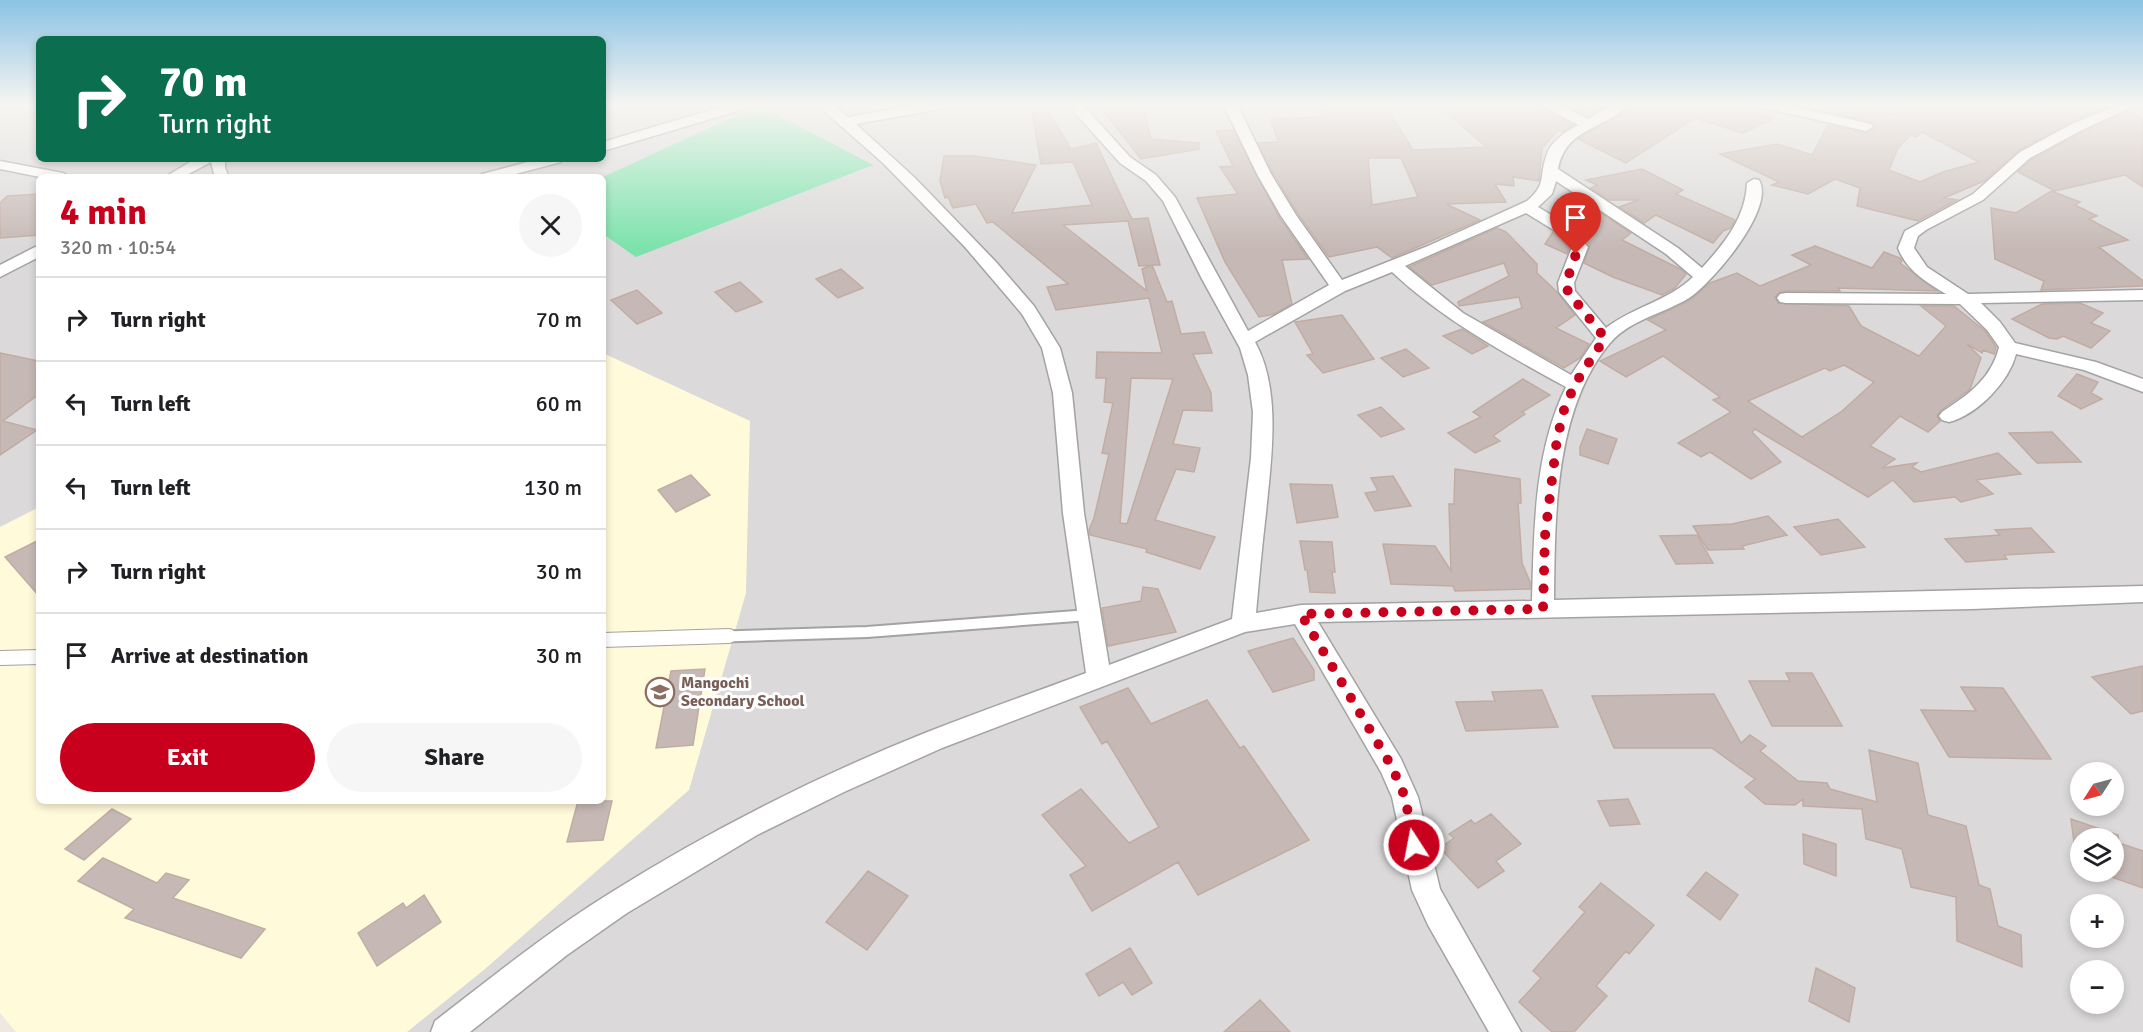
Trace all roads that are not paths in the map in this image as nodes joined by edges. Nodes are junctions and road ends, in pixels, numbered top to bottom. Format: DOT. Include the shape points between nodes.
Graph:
graph roads {
  1 [pos="881,152"];
  2 [pos="1117,152"];
  3 [pos="1253,152"];
  4 [pos="1555,152"];
  5 [pos="2029,152"];
  6 [pos="200,162"];
  7 [pos="545,162"];
  8 [pos="0,165"];
  9 [pos="1550,170"];
  10 [pos="47,174"];
  11 [pos="178,174"];
  12 [pos="499,174"];
  13 [pos="1754,183"];
  14 [pos="1526,206"];
  15 [pos="36,252"];
  16 [pos="1394,265"];
  17 [pos="0,272"];
  18 [pos="1704,278"];
  19 [pos="1339,287"];
  20 [pos="2143,295"];
  21 [pos="1786,297"];
  22 [pos="1963,298"];
  23 [pos="1605,338"];
  24 [pos="1245,340"];
  25 [pos="2008,347"];
  26 [pos="1575,384"];
  27 [pos="2143,386"];
  28 [pos="1949,416"];
  29 [pos="2143,594"];
  30 [pos="1543,609"];
  31 [pos="1301,614"];
  32 [pos="1089,615"];
  33 [pos="1244,624"];
  34 [pos="606,640"];
  35 [pos="36,657"];
  36 [pos="0,658"];
  37 [pos="1099,678"];
  38 [pos="446,1032"];
  39 [pos="1506,1032"];
  1 -- 32 [label="street" via="939,208 1044,333 1056,362 1063,402"];
  2 -- 24 [label="street" via="1151,178 1170,200"];
  3 -- 19 [label="street" via="1279,199"];
  4 -- 9 [label="street"];
  5 -- 22 [label="street" via="1978,197 1911,234 1906,248 1913,262"];
  6 -- 11 [label="street"];
  7 -- 12 [label="street"];
  8 -- 10 [label="street"];
  9 -- 14 [label="street" via="1547,191"];
  9 -- 18 [label="street" via="1672,251"];
  13 -- 18 [label="street" via="1752,207"];
  14 -- 16 [label="street"];
  14 -- 23 [label="street" via="1559,226 1580,247 1566,283 1568,292"];
  15 -- 17 [label="street"];
  16 -- 19 [label="street"];
  16 -- 26 [label="street" via="1416,287 1482,334"];
  18 -- 23 [label="street" via="1684,293 1626,321"];
  19 -- 24 [label="street"];
  20 -- 22 [label="street"];
  21 -- 22 [label="street"];
  22 -- 25 [label="street" via="2004,338"];
  23 -- 26 [label="street"];
  24 -- 33 [label="street" via="1257,375 1263,412"];
  25 -- 27 [label="street" via="2090,366"];
  25 -- 28 [label="street" via="2008,355 1993,381"];
  26 -- 30 [label="street" via="1557,439 1548,504"];
  29 -- 30 [label="street"];
  30 -- 31 [label="street"];
  31 -- 33 [label="street"];
  31 -- 39 [label="street" via="1392,767 1405,797 1426,890"];
  32 -- 34 [label="lane" via="867,632"];
  32 -- 37 [label="street"];
  33 -- 37 [label="street"];
  35 -- 36 [label="lane"];
  37 -- 38 [label="street" via="880,763 748,827 608,910"];
}
